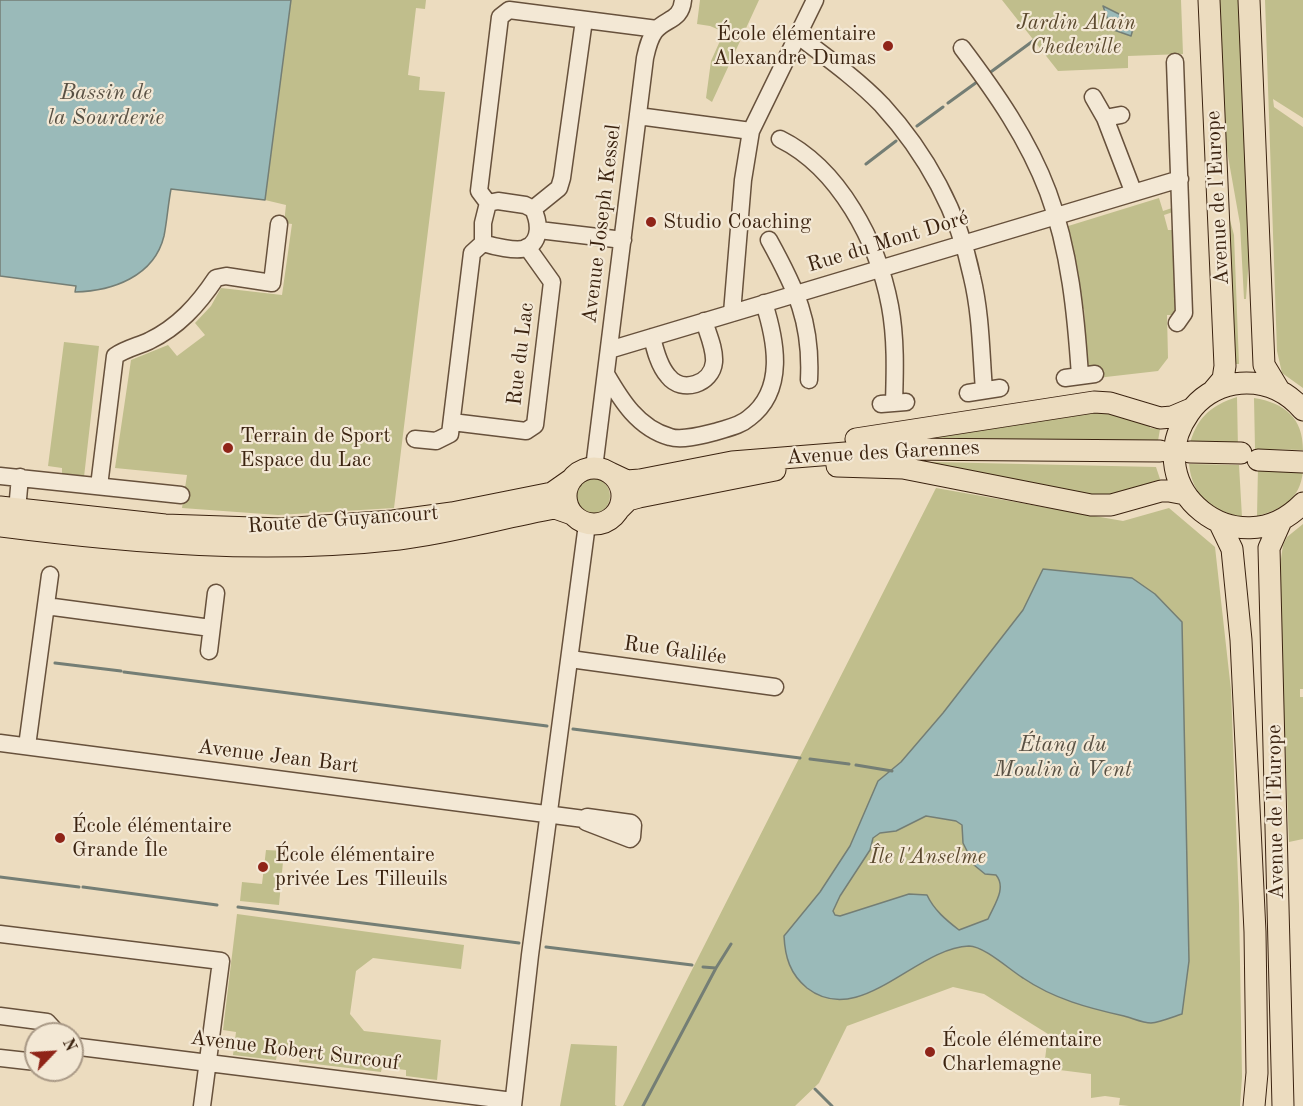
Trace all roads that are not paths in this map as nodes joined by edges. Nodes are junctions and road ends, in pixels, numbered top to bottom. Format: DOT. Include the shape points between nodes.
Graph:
graph roads {
  1 [pos="683,0"];
  2 [pos="815,0"];
  3 [pos="1209,0"];
  4 [pos="1249,0"];
  5 [pos="584,20"];
  6 [pos="657,29"];
  7 [pos="797,35"];
  8 [pos="962,48"];
  9 [pos="1175,62"];
  10 [pos="1093,97"];
  11 [pos="638,116"];
  12 [pos="751,131"];
  13 [pos="780,139"];
  14 [pos="1180,178"];
  15 [pos="1133,191"];
  16 [pos="488,203"];
  17 [pos="533,208"];
  18 [pos="1056,216"];
  19 [pos="279,224"];
  20 [pos="539,230"];
  21 [pos="623,240"];
  22 [pos="769,240"];
  23 [pos="483,243"];
  24 [pos="963,243"];
  25 [pos="527,248"];
  26 [pos="879,268"];
  27 [pos="796,293"];
  28 [pos="764,303"];
  29 [pos="732,313"];
  30 [pos="704,321"];
  31 [pos="1177,323"];
  32 [pos="652,337"];
  33 [pos="609,350"];
  34 [pos="606,374"];
  35 [pos="1080,376"];
  36 [pos="809,380"];
  37 [pos="984,390"];
  38 [pos="1279,390"];
  39 [pos="1212,392"];
  40 [pos="894,403"];
  41 [pos="1191,409"];
  42 [pos="1303,410"];
  43 [pos="452,423"];
  44 [pos="415,439"];
  45 [pos="1303,454"];
  46 [pos="1190,455"];
  47 [pos="1249,457"];
  48 [pos="732,462"];
  49 [pos="1303,462"];
  50 [pos="794,466"];
  51 [pos="602,471"];
  52 [pos="0,476"];
  53 [pos="20,477"];
  54 [pos="572,479"];
  55 [pos="99,486"];
  56 [pos="1185,494"];
  57 [pos="182,495"];
  58 [pos="1303,503"];
  59 [pos="620,508"];
  60 [pos="8,518"];
  61 [pos="580,519"];
  62 [pos="1281,521"];
  63 [pos="1221,524"];
  64 [pos="50,574"];
  65 [pos="216,593"];
  66 [pos="46,606"];
  67 [pos="211,628"];
  68 [pos="209,651"];
  69 [pos="570,659"];
  70 [pos="775,687"];
  71 [pos="0,743"];
  72 [pos="27,746"];
  73 [pos="550,814"];
  74 [pos="634,833"];
  75 [pos="0,934"];
  76 [pos="0,1016"];
  77 [pos="47,1022"];
  78 [pos="84,1048"];
  79 [pos="0,1058"];
  80 [pos="24,1061"];
  81 [pos="207,1064"];
  82 [pos="513,1104"];
  83 [pos="202,1106"];
  84 [pos="1254,1106"];
  85 [pos="1283,1106"];
  1 -- 6 [label="street" via="673,20"];
  2 -- 7 [label="street"];
  3 -- 39 [label="main road, Avenue de l'Europe" via="1225,366 1223,379"];
  4 -- 38 [label="main road, Avenue de l'Europe" via="1264,365"];
  5 -- 6 [label="street"];
  5 -- 16 [label="street" via="509,10 500,17 479,190"];
  5 -- 17 [label="street" via="562,178 559,188"];
  6 -- 11 [label="street, Avenue Joseph Kessel" via="648,45"];
  7 -- 12 [label="street"];
  7 -- 24 [label="street" via="865,89 900,128 939,186"];
  8 -- 18 [label="street" via="1022,136"];
  9 -- 14 [label="street"];
  10 -- 15 [label="street" via="1113,117"];
  11 -- 12 [label="street"];
  11 -- 21 [label="street, Avenue Joseph Kessel"];
  12 -- 29 [label="street"];
  13 -- 26 [label="street" via="812,159 839,189"];
  14 -- 15 [label="street, Rue du Mont Doré"];
  14 -- 31 [label="street" via="1184,313"];
  15 -- 18 [label="street, Rue du Mont Doré"];
  16 -- 17 [label="street" via="498,201"];
  16 -- 23 [label="street"];
  17 -- 20 [label="street"];
  18 -- 24 [label="street, Rue du Mont Doré"];
  18 -- 35 [label="street" via="1077,327"];
  19 -- 55 [label="street" via="272,283 216,278 182,320 115,356"];
  20 -- 21 [label="street"];
  20 -- 25 [label="street"];
  21 -- 33 [label="street, Avenue Joseph Kessel"];
  22 -- 27 [label="street"];
  23 -- 25 [label="street"];
  23 -- 43 [label="street" via="472,253"];
  24 -- 26 [label="street, Rue du Mont Doré"];
  24 -- 37 [label="street" via="978,311"];
  25 -- 43 [label="street, Rue du Lac" via="552,282 535,425 526,431"];
  26 -- 27 [label="street, Rue du Mont Doré"];
  26 -- 40 [label="street" via="893,330"];
  27 -- 28 [label="street, Rue du Mont Doré"];
  27 -- 36 [label="street" via="807,325"];
  28 -- 29 [label="street, Rue du Mont Doré"];
  28 -- 34 [label="street" via="775,349 773,382 759,409 737,425 671,438 630,411"];
  29 -- 30 [label="street, Rue du Mont Doré"];
  30 -- 32 [label="street, Rue du Mont Doré"];
  30 -- 32 [label="street" via="714,364 706,379 694,385 678,384 669,378"];
  32 -- 33 [label="street, Rue du Mont Doré"];
  33 -- 34 [label="street, Avenue Joseph Kessel"];
  34 -- 51 [label="street, Avenue Joseph Kessel"];
  38 -- 39 [label="main road" via="1244,383"];
  38 -- 42 [label="main road"];
  39 -- 41 [label="main road"];
  41 -- 48 [label="main road" via="1160,418 1110,403 1073,404"];
  41 -- 56 [label="main road" via="1175,444 1176,470"];
  43 -- 44 [label="street" via="450,434 436,441"];
  45 -- 47 [label="main road"];
  46 -- 47 [label="main road"];
  47 -- 49 [label="main road"];
  48 -- 50 [label="main road, Avenue des Garennes" via="896,449 1160,455 896,454"];
  48 -- 51 [label="main road, Avenue des Garennes" via="627,481"];
  50 -- 56 [label="main road" via="903,468 1091,505 1117,504 1161,491"];
  50 -- 59 [label="main road, Avenue des Garennes" via="639,497"];
  51 -- 54 [label="main road" via="578,473"];
  51 -- 59 [label="main road" via="617,480 621,488"];
  52 -- 53 [label="street"];
  53 -- 55 [label="street"];
  53 -- 60 [label="street" via="18,497"];
  54 -- 60 [label="main road, Route de Guyancourt" via="552,493 452,513 282,529"];
  54 -- 61 [label="main road" via="566,497 568,506"];
  55 -- 57 [label="street"];
  56 -- 63 [label="main road" via="1195,507"];
  58 -- 62 [label="main road"];
  59 -- 61 [label="main road" via="603,524"];
  60 -- 61 [label="main road, Route de Guyancourt" via="166,544 285,548 438,534 555,508"];
  61 -- 69 [label="street"];
  62 -- 63 [label="main road" via="1250,529"];
  62 -- 85 [label="main road, Avenue de l'Europe" via="1269,548"];
  63 -- 84 [label="main road, Avenue de l'Europe" via="1232,549 1241,640 1255,932"];
  64 -- 66 [label="street"];
  65 -- 67 [label="street"];
  66 -- 67 [label="street"];
  66 -- 72 [label="street"];
  67 -- 68 [label="street"];
  69 -- 70 [label="street, Rue Galilée"];
  69 -- 73 [label="street"];
  71 -- 72 [label="street, Avenue Jean Bart"];
  72 -- 73 [label="street, Avenue Jean Bart"];
  73 -- 74 [label="street, Avenue Jean Bart" via="631,823"];
  73 -- 82 [label="street"];
  75 -- 81 [label="street" via="221,961"];
  76 -- 77 [label="street"];
  78 -- 81 [label="street, Avenue Robert Surcouf"];
  79 -- 80 [label="street"];
  81 -- 82 [label="street, Avenue Robert Surcouf"];
  81 -- 83 [label="street"];
}
